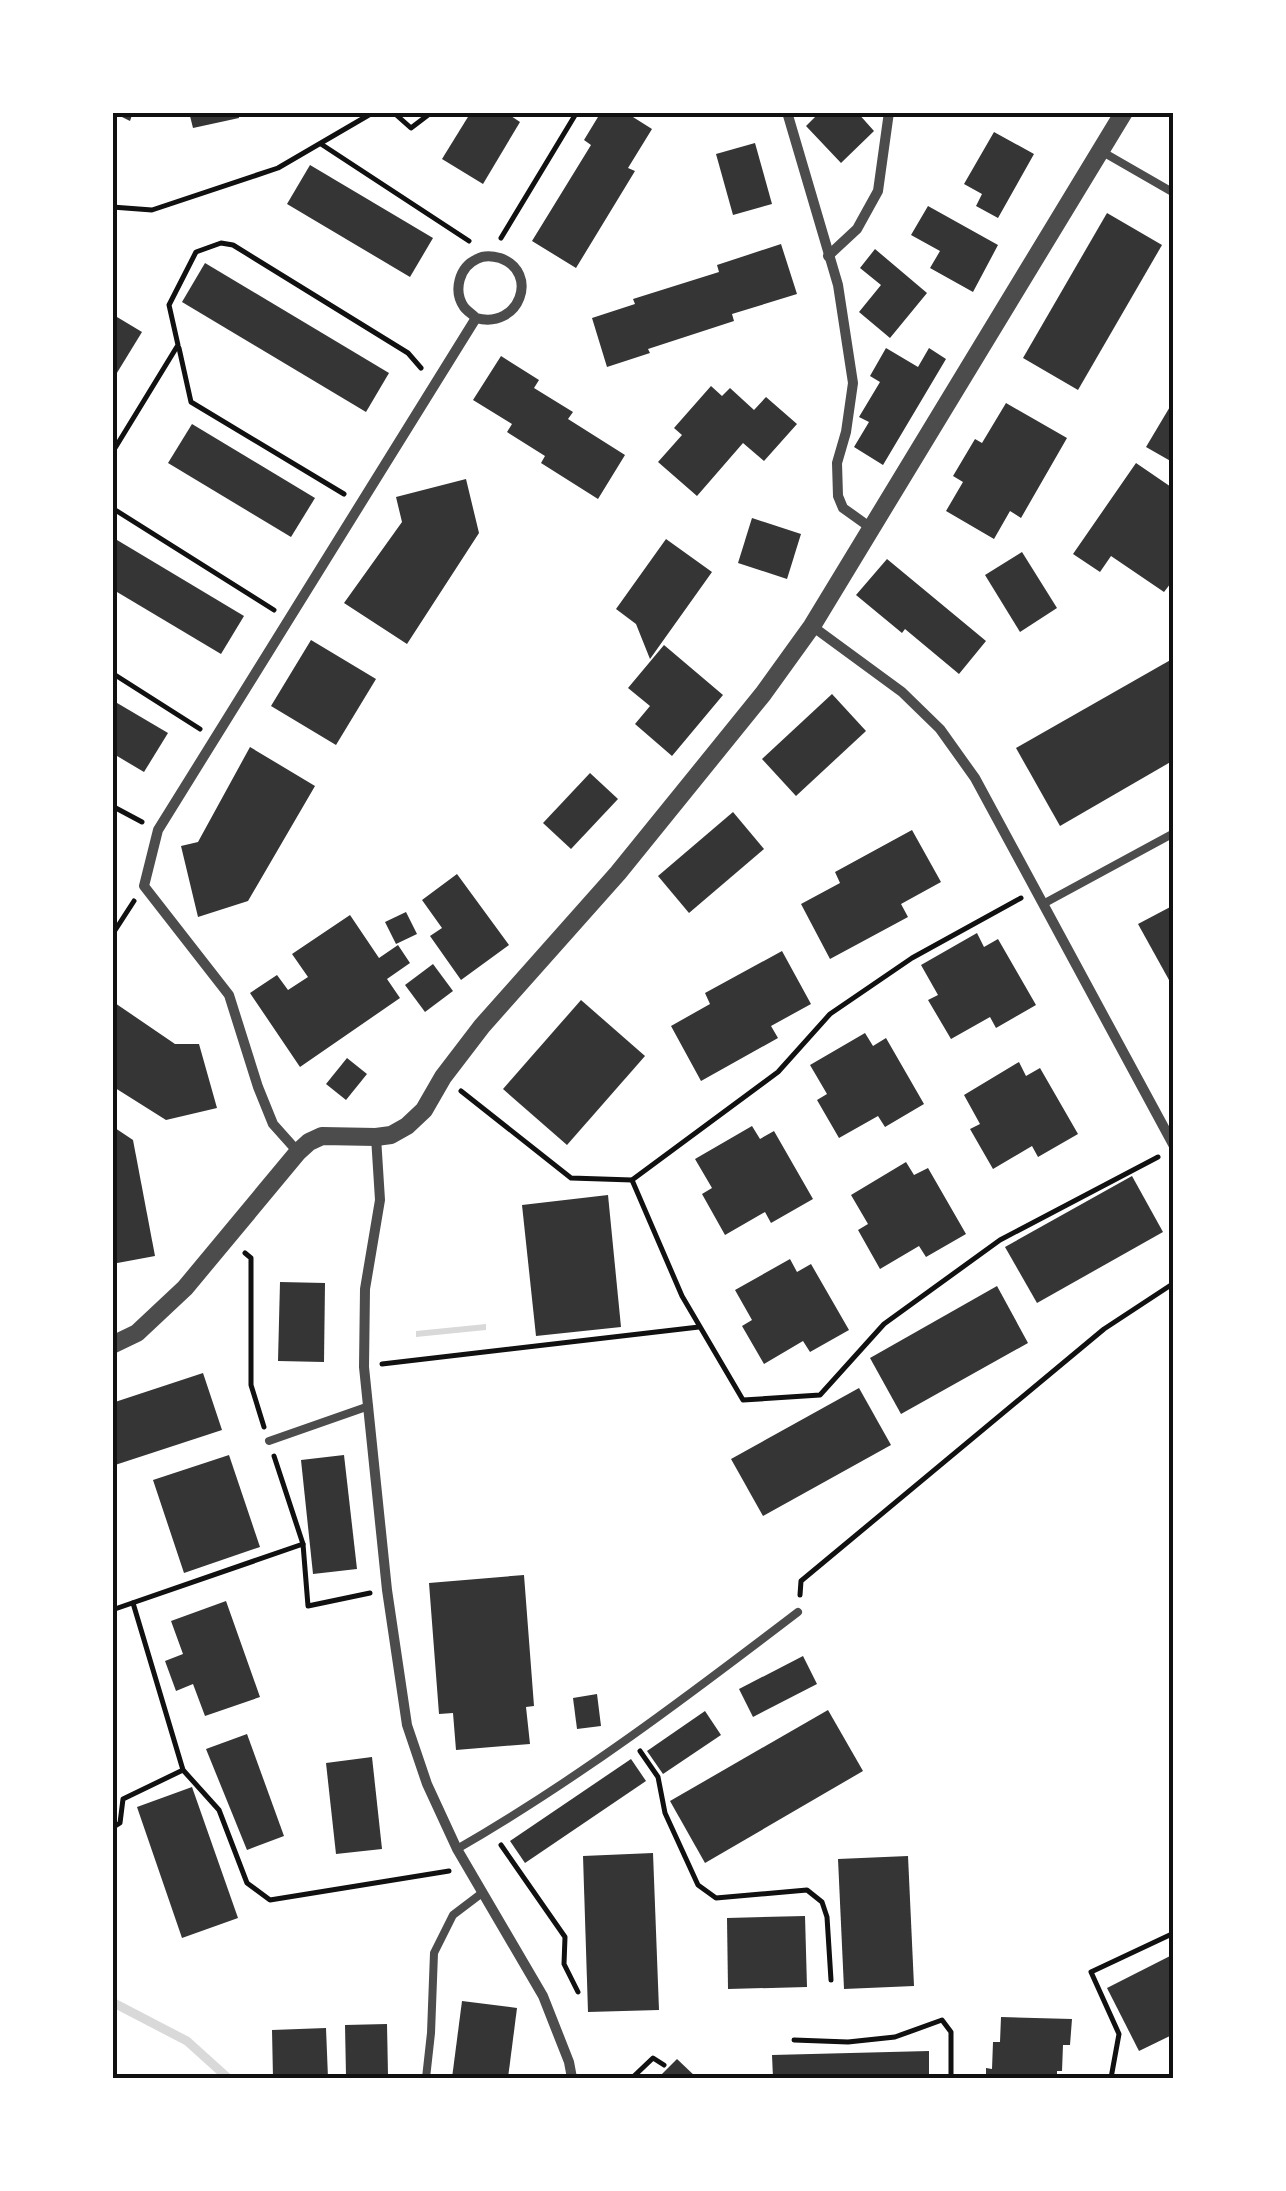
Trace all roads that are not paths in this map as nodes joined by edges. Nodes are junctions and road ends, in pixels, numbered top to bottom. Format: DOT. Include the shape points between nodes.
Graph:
graph roads {
  1 [pos="787,112"];
  2 [pos="890,112"];
  3 [pos="1124,112"];
  4 [pos="1101,151"];
  5 [pos="1174,193"];
  6 [pos="828,256"];
  7 [pos="476,318"];
  8 [pos="871,528"];
  9 [pos="812,626"];
  10 [pos="1174,833"];
  11 [pos="1043,904"];
  12 [pos="376,1137"];
  13 [pos="1174,1147"];
  14 [pos="298,1152"];
  15 [pos="112,1346"];
  16 [pos="368,1406"];
  17 [pos="269,1441"];
  18 [pos="798,1612"];
  19 [pos="457,1849"];
  20 [pos="482,1894"];
  21 [pos="426,2078"];
  22 [pos="572,2078"];
  1 -- 6 [label="street"];
  2 -- 6 [label="street" via="878,190 856,229"];
  3 -- 4 [label="street"];
  4 -- 5 [label="lane"];
  4 -- 8 [label="street"];
  6 -- 8 [label="street" via="853,383 837,463 838,496 843,508"];
  7 -- 7 [label="street" via="503,318 516,307 522,288 507,260 491,256 464,268 458,286 462,306"];
  7 -- 14 [label="street" via="158,830 144,886 229,995 273,1124"];
  8 -- 9 [label="street"];
  9 -- 11 [label="street" via="902,692 940,729 976,778"];
  9 -- 12 [label="street" via="618,874 482,1026 424,1110 406,1126"];
  10 -- 11 [label="lane"];
  11 -- 13 [label="street"];
  12 -- 14 [label="street" via="322,1136"];
  12 -- 16 [label="street" via="380,1200 365,1289"];
  14 -- 15 [label="street" via="185,1288 137,1334"];
  16 -- 17 [label="lane"];
  16 -- 19 [label="street" via="407,1725"];
  18 -- 19 [label="lane" via="691,1693"];
  19 -- 20 [label="street"];
  20 -- 21 [label="lane" via="454,1915 434,1952"];
  20 -- 22 [label="street" via="543,1996"];
}
